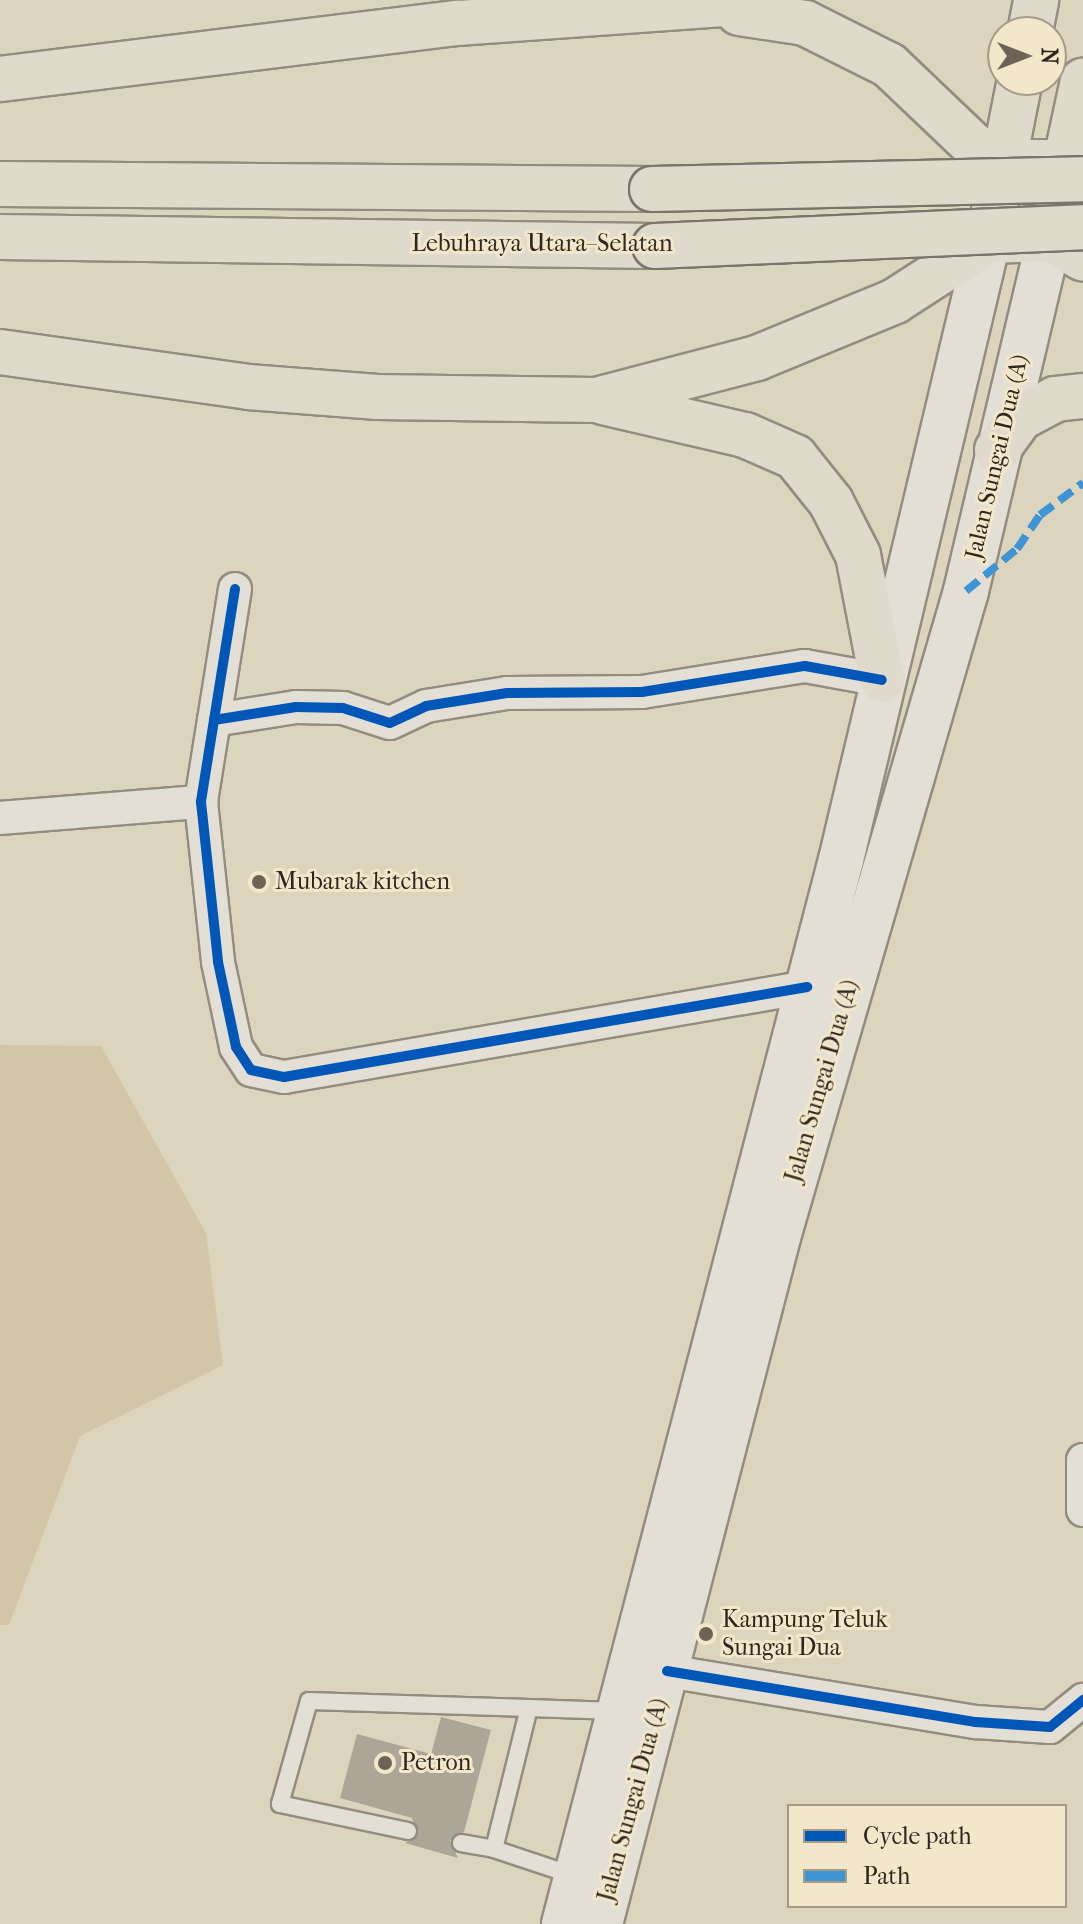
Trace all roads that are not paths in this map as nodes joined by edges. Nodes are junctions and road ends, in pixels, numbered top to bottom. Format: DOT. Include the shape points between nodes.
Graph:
graph roads {
  1 [pos="778,0"];
  2 [pos="713,9"];
  3 [pos="0,79"];
  4 [pos="1083,81"];
  5 [pos="1017,96"];
  6 [pos="1004,162"];
  7 [pos="1077,162"];
  8 [pos="0,184"];
  9 [pos="0,237"];
  10 [pos="988,241"];
  11 [pos="1072,242"];
  12 [pos="0,352"];
  13 [pos="1083,396"];
  14 [pos="596,400"];
  15 [pos="997,450"];
  16 [pos="235,589"];
  17 [pos="882,680"];
  18 [pos="214,720"];
  19 [pos="201,802"];
  20 [pos="0,818"];
  21 [pos="807,987"];
  22 [pos="1083,1460"];
  23 [pos="1083,1510"];
  24 [pos="667,1671"];
  25 [pos="1083,1700"];
  26 [pos="529,1708"];
  27 [pos="619,1711"];
  28 [pos="408,1831"];
  29 [pos="461,1843"];
  30 [pos="494,1849"];
  31 [pos="576,1876"];
  32 [pos="564,1924"];
  33 [pos="600,1924"];
  1 -- 2 [label="highway"];
  2 -- 3 [label="highway" via="458,23"];
  2 -- 6 [label="highway" via="805,23 840,38 889,65 974,146"];
  4 -- 7 [label="highway"];
  5 -- 6 [label="highway"];
  6 -- 7 [label="highway"];
  6 -- 10 [label="highway"];
  7 -- 8 [label="highway, bridge" via="652,189"];
  7 -- 11 [label="highway"];
  9 -- 11 [label="highway, Lebuhraya Utara–Selatan, bridge" via="655,246"];
  10 -- 11 [label="highway"];
  10 -- 14 [label="highway" via="895,301 784,346"];
  10 -- 17 [label="main road, Jalan Sungai Dua (A)"];
  11 -- 15 [label="main road, Jalan Sungai Dua (A)"];
  12 -- 14 [label="highway" via="248,387 378,397"];
  13 -- 15 [label="highway" via="1055,399 1020,418"];
  14 -- 17 [label="highway" via="745,435 795,457 831,502 858,555"];
  15 -- 24 [label="main road, Jalan Sungai Dua (A)" via="966,591 831,1044"];
  16 -- 18 [label="street"];
  17 -- 18 [label="street" via="805,666 642,692 507,693 426,706 390,723 343,708 296,707"];
  17 -- 21 [label="main road, Jalan Sungai Dua (A)"];
  18 -- 19 [label="street"];
  19 -- 20 [label="street"];
  19 -- 21 [label="street" via="218,962 236,1047 251,1070 284,1077"];
  21 -- 27 [label="main road, Jalan Sungai Dua (A)"];
  22 -- 23 [label="street"];
  24 -- 25 [label="street" via="976,1722 1050,1727"];
  24 -- 33 [label="main road, Jalan Sungai Dua (A)"];
  26 -- 27 [label="lane"];
  26 -- 28 [label="lane" via="309,1701 280,1804"];
  26 -- 30 [label="lane"];
  27 -- 31 [label="main road, Jalan Sungai Dua (A)"];
  29 -- 30 [label="lane"];
  30 -- 31 [label="lane"];
  31 -- 32 [label="main road, Jalan Sungai Dua (A)"];
}
